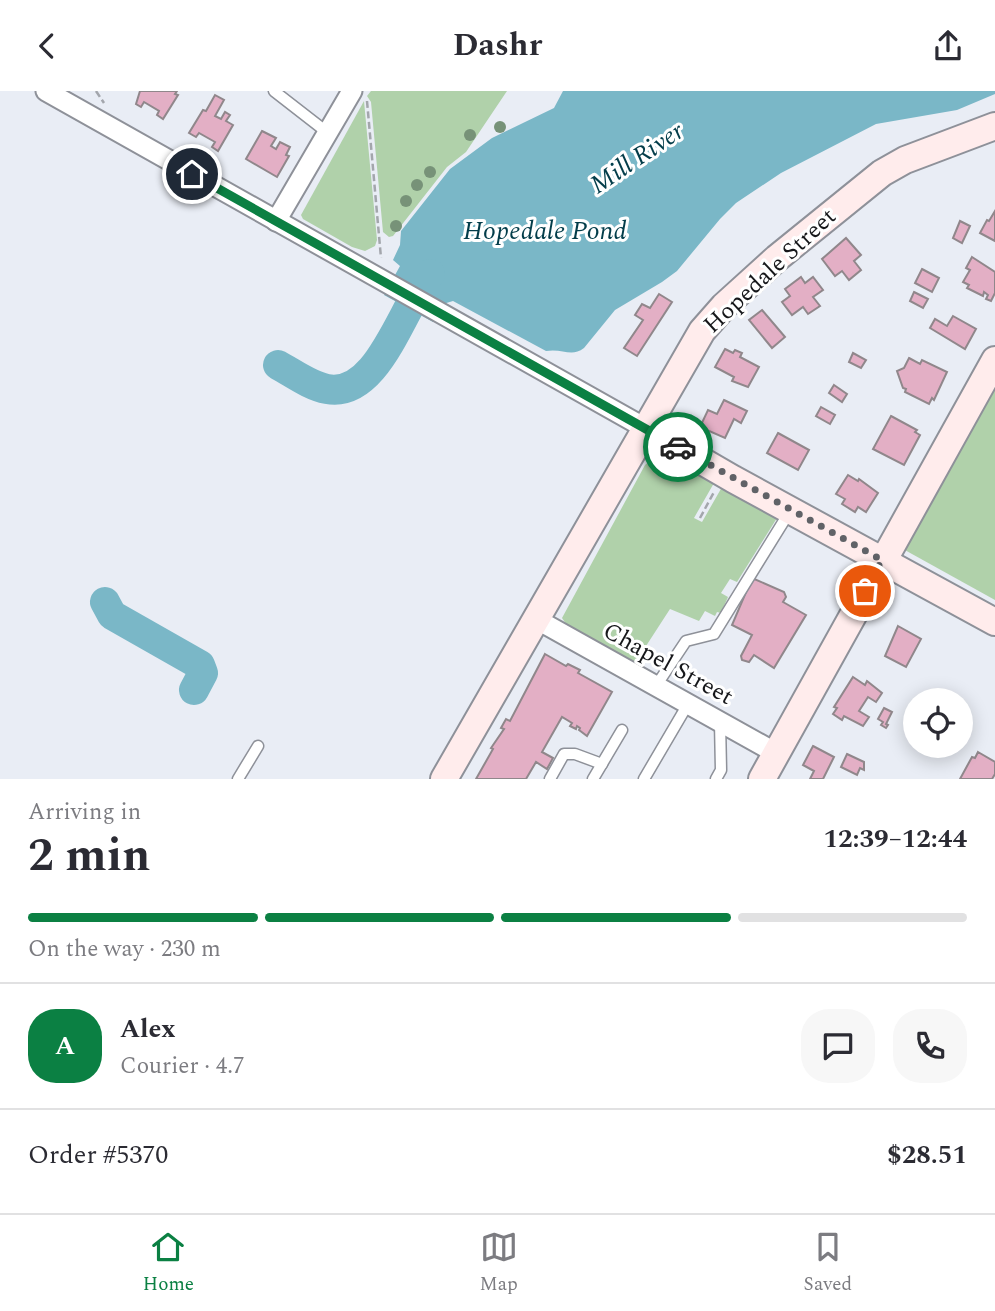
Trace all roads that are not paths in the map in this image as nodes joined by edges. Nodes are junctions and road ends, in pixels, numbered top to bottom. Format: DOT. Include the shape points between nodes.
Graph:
graph roads {
  1 [pos="46,91"];
  2 [pos="274,91"];
  3 [pos="358,94"];
  4 [pos="995,126"];
  5 [pos="328,133"];
  6 [pos="276,221"];
  7 [pos="995,360"];
  8 [pos="645,428"];
  9 [pos="790,510"];
  10 [pos="882,560"];
  11 [pos="536,619"];
  12 [pos="995,622"];
  13 [pos="656,686"];
  14 [pos="688,704"];
  15 [pos="720,722"];
  16 [pos="622,730"];
  17 [pos="258,746"];
  18 [pos="776,753"];
  19 [pos="602,764"];
  20 [pos="238,779"];
  21 [pos="444,779"];
  22 [pos="550,779"];
  23 [pos="593,779"];
  24 [pos="644,779"];
  25 [pos="716,779"];
  26 [pos="762,779"];
  1 -- 6 [label="street"];
  2 -- 5 [label="lane"];
  3 -- 5 [label="street"];
  4 -- 8 [label="street, Hopedale Street" via="882,173 777,258 702,331"];
  5 -- 6 [label="street"];
  6 -- 8 [label="street" via="382,274 444,315"];
  7 -- 10 [label="street"];
  8 -- 9 [label="street"];
  8 -- 11 [label="street, Hopedale Street"];
  9 -- 10 [label="street"];
  9 -- 13 [label="lane" via="714,633 686,641"];
  10 -- 12 [label="street"];
  10 -- 18 [label="street"];
  11 -- 13 [label="street, Chapel Street"];
  11 -- 21 [label="street, Hopedale Street"];
  13 -- 14 [label="street, Chapel Street"];
  14 -- 15 [label="street, Chapel Street"];
  14 -- 24 [label="lane"];
  15 -- 18 [label="street, Chapel Street"];
  15 -- 25 [label="lane" via="721,770"];
  16 -- 19 [label="lane"];
  17 -- 20 [label="lane"];
  18 -- 26 [label="street"];
  19 -- 22 [label="lane" via="564,754"];
  19 -- 23 [label="lane"];
}
